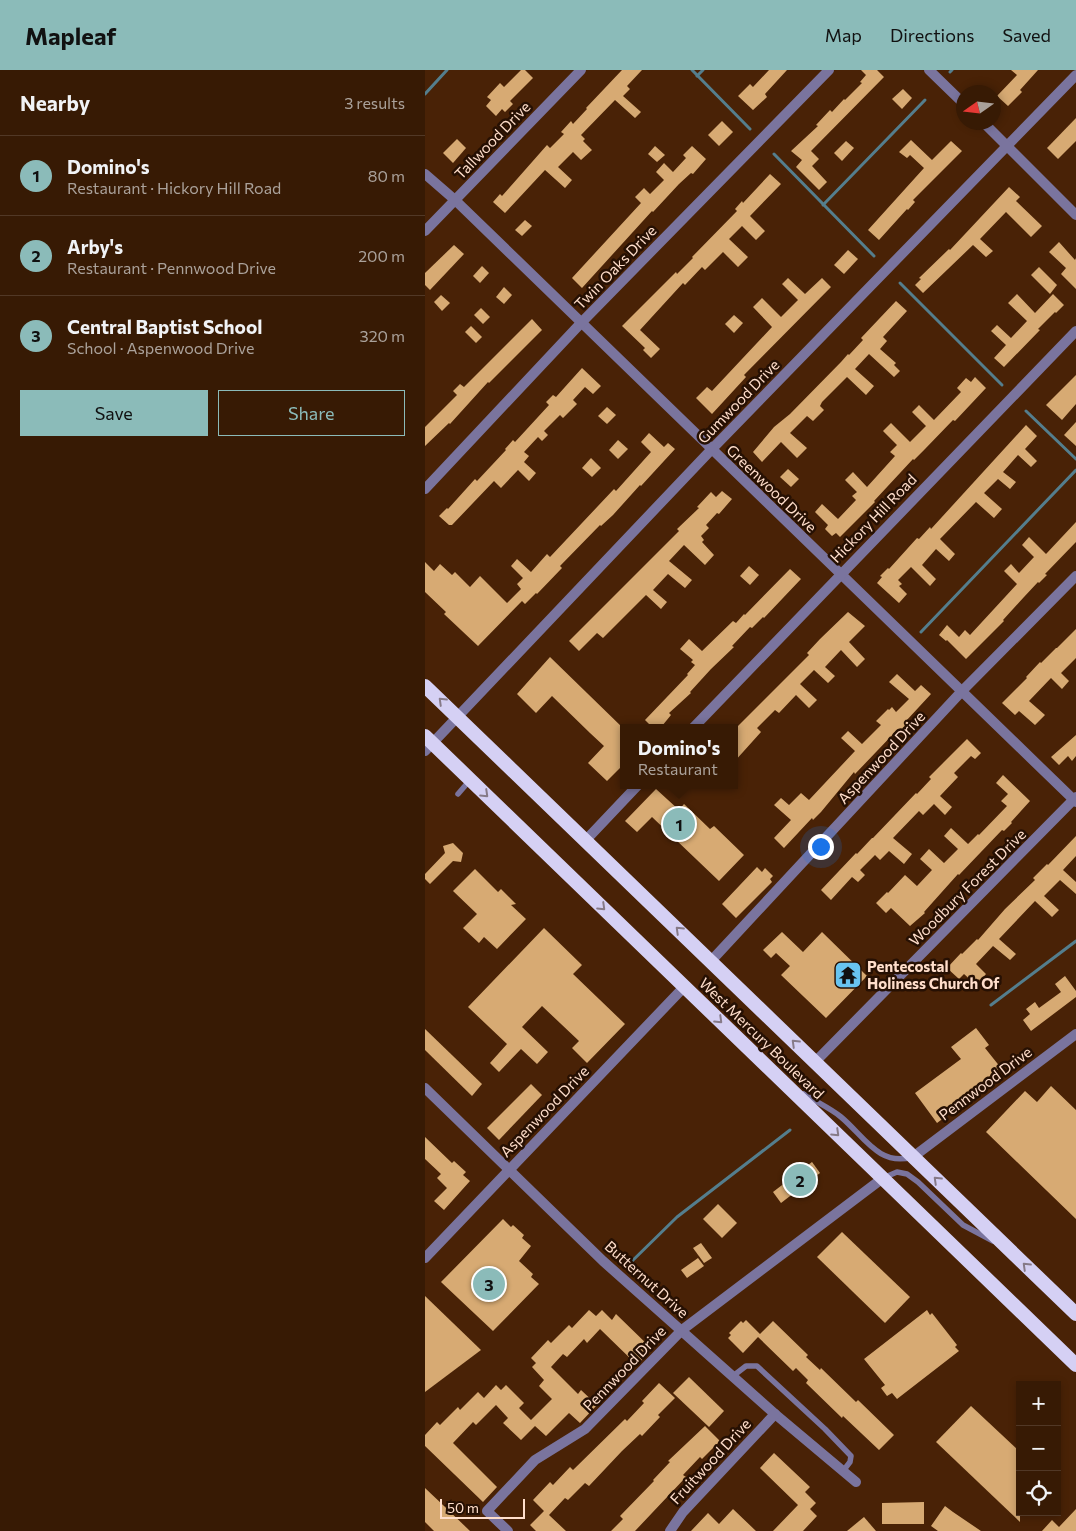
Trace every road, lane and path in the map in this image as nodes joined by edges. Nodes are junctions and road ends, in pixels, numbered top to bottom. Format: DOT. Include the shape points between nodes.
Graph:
graph roads {
  1 [pos="581,70"];
  2 [pos="829,70"];
  3 [pos="929,70"];
  4 [pos="1076,75"];
  5 [pos="956,96"];
  6 [pos="991,130"];
  7 [pos="1007,146"];
  8 [pos="425,174"];
  9 [pos="455,200"];
  10 [pos="1076,215"];
  11 [pos="425,231"];
  12 [pos="581,323"];
  13 [pos="1076,331"];
  14 [pos="711,450"];
  15 [pos="425,488"];
  16 [pos="840,574"];
  17 [pos="1076,576"];
  18 [pos="425,686"];
  19 [pos="962,691"];
  20 [pos="458,717"];
  21 [pos="697,724"];
  22 [pos="427,743"];
  23 [pos="470,780"];
  24 [pos="634,789"];
  25 [pos="458,794"];
  26 [pos="1075,800"];
  27 [pos="585,840"];
  28 [pos="711,961"];
  29 [pos="685,986"];
  30 [pos="1076,1034"];
  31 [pos="815,1062"];
  32 [pos="785,1083"];
  33 [pos="425,1088"];
  34 [pos="913,1157"];
  35 [pos="509,1169"];
  36 [pos="883,1178"];
  37 [pos="1010,1250"];
  38 [pos="425,1258"];
  39 [pos="1076,1314"];
  40 [pos="681,1330"];
  41 [pos="1076,1365"];
  42 [pos="733,1376"];
  43 [pos="775,1414"];
  44 [pos="843,1471"];
  45 [pos="856,1482"];
  46 [pos="508,1531"];
  47 [pos="670,1531"];
  1 -- 9 [label="street, Tallwood Drive"];
  2 -- 12 [label="street, Twin Oaks Drive"];
  3 -- 5 [label="street"];
  4 -- 7 [label="street, Gumwood Drive"];
  6 -- 7 [label="street"];
  7 -- 10 [label="street"];
  7 -- 14 [label="street, Gumwood Drive"];
  8 -- 9 [label="street, Greenwood Drive"];
  9 -- 11 [label="street, Tallwood Drive"];
  9 -- 12 [label="street, Greenwood Drive"];
  12 -- 14 [label="street, Greenwood Drive"];
  12 -- 15 [label="street, Twin Oaks Drive"];
  13 -- 16 [label="street, Hickory Hill Road"];
  14 -- 16 [label="street, Greenwood Drive"];
  14 -- 20 [label="street, Gumwood Drive"];
  16 -- 19 [label="street, Greenwood Drive"];
  16 -- 21 [label="street, Hickory Hill Road"];
  17 -- 19 [label="street, Aspenwood Drive"];
  20 -- 18 [label="highway, West Mercury Boulevard, one-way"];
  19 -- 26 [label="street, Greenwood Drive"];
  19 -- 28 [label="street, Aspenwood Drive"];
  20 -- 22 [label="street, Gumwood Drive"];
  20 -- 27 [label="highway, West Mercury Boulevard"];
  22 -- 23 [label="highway, West Mercury Boulevard"];
  23 -- 25 [label="lane"];
  23 -- 29 [label="highway, West Mercury Boulevard, one-way"];
  24 -- 27 [label="street"];
  26 -- 31 [label="street, Woodbury Forest Drive"];
  28 -- 27 [label="highway, West Mercury Boulevard, one-way"];
  31 -- 28 [label="highway, West Mercury Boulevard, one-way"];
  29 -- 32 [label="highway, West Mercury Boulevard, one-way"];
  29 -- 35 [label="street, Aspenwood Drive"];
  30 -- 34 [label="street, Pennwood Drive"];
  31 -- 34 [label="highway, West Mercury Boulevard"];
  32 -- 34 [label="lane" via="840,1116 882,1155 900,1160"];
  32 -- 36 [label="highway, West Mercury Boulevard, one-way"];
  33 -- 35 [label="street, Butternut Drive"];
  37 -- 34 [label="highway, West Mercury Boulevard, one-way"];
  35 -- 38 [label="street, Aspenwood Drive"];
  35 -- 40 [label="street, Butternut Drive" via="603,1261"];
  36 -- 37 [label="lane" via="897,1172 907,1174 963,1224"];
  36 -- 40 [label="street, Pennwood Drive"];
  36 -- 41 [label="highway, West Mercury Boulevard"];
  39 -- 37 [label="highway, West Mercury Boulevard, one-way"];
  40 -- 42 [label="street, Butternut Drive"];
  40 -- 46 [label="street, Pennwood Drive" via="585,1429 535,1460 487,1511"];
  42 -- 43 [label="street, Butternut Drive"];
  42 -- 44 [label="lane" via="746,1366 757,1366 851,1456"];
  43 -- 44 [label="street, Butternut Drive"];
  43 -- 47 [label="street, Fruitwood Drive" via="683,1512"];
  44 -- 45 [label="street, Butternut Drive"];
}
